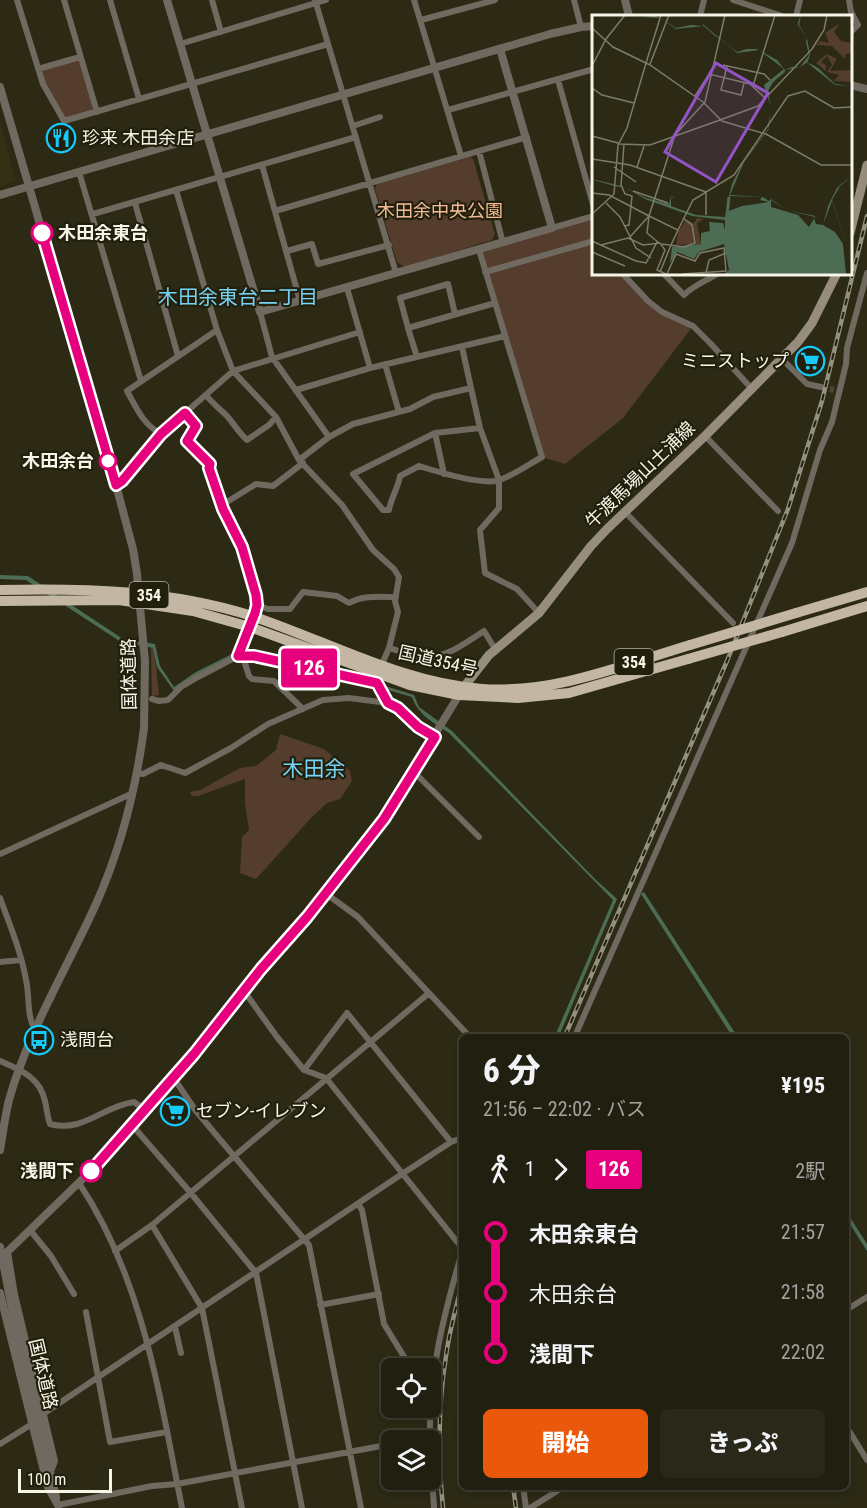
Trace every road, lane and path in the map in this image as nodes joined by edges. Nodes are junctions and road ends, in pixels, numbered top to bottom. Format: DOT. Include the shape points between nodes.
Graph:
graph roads {
  1 [pos="17,0"];
  2 [pos="64,0"];
  3 [pos="110,0"];
  4 [pos="167,0"];
  5 [pos="213,0"];
  6 [pos="326,0"];
  7 [pos="414,0"];
  8 [pos="495,0"];
  9 [pos="574,0"];
  10 [pos="626,0"];
  11 [pos="704,0"];
  12 [pos="733,0"];
  13 [pos="800,0"];
  14 [pos="849,0"];
  15 [pos="316,1"];
  16 [pos="629,15"];
  17 [pos="700,15"];
  18 [pos="779,15"];
  19 [pos="796,15"];
  20 [pos="852,15"];
  21 [pos="852,15"];
  22 [pos="420,21"];
  23 [pos="592,26"];
  24 [pos="581,27"];
  25 [pos="852,31"];
  26 [pos="221,32"];
  27 [pos="180,44"];
  28 [pos="328,44"];
  29 [pos="500,49"];
  30 [pos="81,57"];
  31 [pos="435,68"];
  32 [pos="38,69"];
  33 [pos="592,70"];
  34 [pos="558,80"];
  35 [pos="193,84"];
  36 [pos="852,85"];
  37 [pos="0,87"];
  38 [pos="867,89"];
  39 [pos="513,92"];
  40 [pos="344,95"];
  41 [pos="139,99"];
  42 [pos="448,110"];
  43 [pos="97,112"];
  44 [pos="380,117"];
  45 [pos="353,126"];
  46 [pos="207,134"];
  47 [pos="356,137"];
  48 [pos="526,137"];
  49 [pos="479,152"];
  50 [pos="461,156"];
  51 [pos="262,165"];
  52 [pos="867,165"];
  53 [pos="79,172"];
  54 [pos="220,177"];
  55 [pos="370,183"];
  56 [pos="29,186"];
  57 [pos="176,190"];
  58 [pos="0,195"];
  59 [pos="592,201"];
  60 [pos="135,203"];
  61 [pos="275,211"];
  62 [pos="93,214"];
  63 [pos="592,217"];
  64 [pos="852,225"];
  65 [pos="552,228"];
  66 [pos="592,242"];
  67 [pos="503,243"];
  68 [pos="389,245"];
  69 [pos="479,250"];
  70 [pos="287,251"];
  71 [pos="486,272"];
  72 [pos="396,273"];
  73 [pos="867,273"];
  74 [pos="623,274"];
  75 [pos="664,274"];
  76 [pos="717,274"];
  77 [pos="836,274"];
  78 [pos="347,288"];
  79 [pos="300,301"];
  80 [pos="495,303"];
  81 [pos="260,312"];
  82 [pos="455,314"];
  83 [pos="408,328"];
  84 [pos="217,330"];
  85 [pos="360,332"];
  86 [pos="505,336"];
  87 [pos="462,347"];
  88 [pos="178,356"];
  89 [pos="272,357"];
  90 [pos="417,357"];
  91 [pos="782,359"];
  92 [pos="385,364"];
  93 [pos="370,368"];
  94 [pos="233,371"];
  95 [pos="141,381"];
  96 [pos="821,387"];
  97 [pos="471,388"];
  98 [pos="752,388"];
  99 [pos="296,390"];
  100 [pos="206,395"];
  101 [pos="399,412"];
  102 [pos="185,413"];
  103 [pos="276,417"];
  104 [pos="480,428"];
  105 [pos="435,433"];
  106 [pos="161,434"];
  107 [pos="705,436"];
  108 [pos="329,437"];
  109 [pos="301,462"];
  110 [pos="444,474"];
  111 [pos="498,480"];
  112 [pos="116,485"];
  113 [pos="222,505"];
  114 [pos="624,511"];
  115 [pos="778,511"];
  116 [pos="0,590"];
  117 [pos="867,592"];
  118 [pos="396,597"];
  119 [pos="0,601"];
  120 [pos="257,605"];
  121 [pos="867,606"];
  122 [pos="539,613"];
  123 [pos="252,622"];
  124 [pos="734,623"];
  125 [pos="389,648"];
  126 [pos="495,649"];
  127 [pos="241,657"];
  128 [pos="380,674"];
  129 [pos="461,691"];
  130 [pos="152,699"];
  131 [pos="388,703"];
  132 [pos="303,709"];
  133 [pos="435,737"];
  134 [pos="414,772"];
  135 [pos="137,773"];
  136 [pos="133,793"];
  137 [pos="479,837"];
  138 [pos="0,854"];
  139 [pos="325,893"];
  140 [pos="0,898"];
  141 [pos="21,960"];
  142 [pos="0,962"];
  143 [pos="244,991"];
  144 [pos="429,993"];
  145 [pos="36,1030"];
  146 [pos="467,1034"];
  147 [pos="576,1034"];
  148 [pos="370,1043"];
  149 [pos="0,1061"];
  150 [pos="20,1070"];
  151 [pos="304,1070"];
  152 [pos="173,1077"];
  153 [pos="326,1078"];
  154 [pos="145,1110"];
  155 [pos="132,1125"];
  156 [pos="2,1129"];
  157 [pos="459,1139"];
  158 [pos="451,1142"];
  159 [pos="0,1150"];
  160 [pos="234,1156"];
  161 [pos="402,1174"];
  162 [pos="79,1183"];
  163 [pos="190,1192"];
  164 [pos="358,1204"];
  165 [pos="152,1225"];
  166 [pos="30,1230"];
  167 [pos="305,1239"];
  168 [pos="459,1246"];
  169 [pos="3,1250"];
  170 [pos="115,1251"];
  171 [pos="0,1259"];
  172 [pos="459,1262"];
  173 [pos="256,1273"];
  174 [pos="0,1293"];
  175 [pos="74,1294"];
  176 [pos="379,1294"];
  177 [pos="867,1297"];
  178 [pos="320,1305"];
  179 [pos="202,1308"];
  180 [pos="849,1308"];
  181 [pos="86,1312"];
  182 [pos="175,1327"];
  183 [pos="149,1344"];
  184 [pos="181,1353"];
  185 [pos="405,1358"];
  186 [pos="437,1358"];
  187 [pos="98,1378"];
  188 [pos="43,1414"];
  189 [pos="32,1424"];
  190 [pos="849,1431"];
  191 [pos="167,1432"];
  192 [pos="0,1444"];
  193 [pos="381,1446"];
  194 [pos="350,1452"];
  195 [pos="867,1460"];
  196 [pos="293,1463"];
  197 [pos="50,1471"];
  198 [pos="235,1474"];
  199 [pos="177,1484"];
  200 [pos="433,1490"];
  201 [pos="524,1490"];
  202 [pos="558,1490"];
  203 [pos="59,1507"];
  204 [pos="182,1508"];
  205 [pos="242,1508"];
  206 [pos="302,1508"];
  207 [pos="361,1508"];
  208 [pos="434,1508"];
  209 [pos="528,1508"];
  1 -- 32 [label="street"];
  2 -- 30 [label="street"];
  3 -- 41 [label="street"];
  4 -- 27 [label="street"];
  5 -- 26 [label="street"];
  6 -- 15 [label="street"];
  7 -- 22 [label="street"];
  8 -- 22 [label="street"];
  9 -- 24 [label="street"];
  10 -- 16 [label="street"];
  11 -- 17 [label="street"];
  12 -- 18 [label="street"];
  13 -- 19 [label="street"];
  14 -- 21 [label="street"];
  15 -- 26 [label="street"];
  15 -- 28 [label="street"];
  20 -- 25 [label="street" via="858,25"];
  22 -- 31 [label="street"];
  23 -- 24 [label="street"];
  24 -- 29 [label="street"];
  26 -- 27 [label="street"];
  27 -- 35 [label="street"];
  28 -- 35 [label="street"];
  28 -- 40 [label="street"];
  29 -- 31 [label="street"];
  29 -- 39 [label="street"];
  30 -- 32 [label="street"];
  30 -- 43 [label="street"];
  31 -- 40 [label="street"];
  31 -- 42 [label="street"];
  32 -- 43 [label="street" via="64,122"];
  33 -- 34 [label="street"];
  34 -- 39 [label="street"];
  34 -- 59 [label="street"];
  35 -- 41 [label="street"];
  35 -- 46 [label="street"];
  36 -- 38 [label="street"];
  37 -- 56 [label="street, 国体道路"];
  39 -- 42 [label="street"];
  39 -- 48 [label="street"];
  40 -- 45 [label="street"];
  40 -- 46 [label="street"];
  41 -- 43 [label="street"];
  42 -- 50 [label="street"];
  44 -- 45 [label="street"];
  45 -- 47 [label="street"];
  46 -- 53 [label="street"];
  46 -- 54 [label="street"];
  47 -- 51 [label="street"];
  47 -- 55 [label="street"];
  48 -- 49 [label="street"];
  48 -- 65 [label="street"];
  49 -- 50 [label="street"];
  49 -- 67 [label="street"];
  50 -- 55 [label="street"];
  51 -- 54 [label="street"];
  51 -- 61 [label="street"];
  52 -- 64 [label="main road"];
  53 -- 56 [label="street"];
  53 -- 62 [label="street"];
  54 -- 57 [label="street"];
  54 -- 81 [label="street"];
  55 -- 61 [label="street"];
  55 -- 68 [label="street"];
  56 -- 58 [label="street"];
  56 -- 112 [label="street, 国体道路"];
  57 -- 60 [label="street"];
  57 -- 84 [label="street"];
  60 -- 62 [label="street"];
  60 -- 88 [label="street"];
  61 -- 70 [label="street"];
  62 -- 95 [label="street"];
  63 -- 65 [label="street"];
  65 -- 67 [label="street"];
  66 -- 71 [label="street"];
  67 -- 69 [label="street"];
  68 -- 70 [label="street" via="318,264 312,244"];
  68 -- 72 [label="street"];
  69 -- 71 [label="street"];
  69 -- 72 [label="street"];
  70 -- 79 [label="street"];
  71 -- 80 [label="street"];
  72 -- 78 [label="street"];
  73 -- 147 [label="street" via="832,422 792,543"];
  74 -- 98 [label="street" via="648,302 693,326"];
  75 -- 76 [label="street" via="684,295"];
  77 -- 91 [label="main road, 牛渡馬場山土浦線" via="806,332"];
  78 -- 79 [label="street"];
  78 -- 85 [label="street"];
  79 -- 81 [label="street"];
  80 -- 82 [label="street"];
  80 -- 86 [label="street"];
  81 -- 89 [label="street"];
  82 -- 83 [label="street"];
  82 -- 83 [label="street" via="448,284 400,298"];
  83 -- 90 [label="street"];
  84 -- 88 [label="street"];
  84 -- 94 [label="street"];
  85 -- 89 [label="street"];
  85 -- 93 [label="street"];
  86 -- 87 [label="street"];
  86 -- 111 [label="street" via="542,457"];
  87 -- 90 [label="street"];
  87 -- 97 [label="street"];
  88 -- 95 [label="street"];
  89 -- 94 [label="street"];
  89 -- 99 [label="street"];
  90 -- 92 [label="street"];
  91 -- 96 [label="street" via="807,384"];
  91 -- 98 [label="main road, 牛渡馬場山土浦線"];
  92 -- 93 [label="street"];
  92 -- 101 [label="street"];
  93 -- 99 [label="street"];
  94 -- 100 [label="street"];
  94 -- 103 [label="street"];
  95 -- 106 [label="street" via="127,391 143,420"];
  97 -- 101 [label="street" via="433,397"];
  97 -- 104 [label="street"];
  98 -- 107 [label="main road, 牛渡馬場山土浦線"];
  99 -- 108 [label="street"];
  100 -- 102 [label="street"];
  100 -- 103 [label="street" via="247,440"];
  101 -- 108 [label="street" via="353,424"];
  102 -- 106 [label="street"];
  102 -- 113 [label="street" via="196,426 187,441 210,464"];
  103 -- 109 [label="street"];
  104 -- 105 [label="street"];
  104 -- 111 [label="street"];
  105 -- 110 [label="street"];
  105 -- 110 [label="street" via="353,474 383,510 389,510 400,476 419,466"];
  106 -- 112 [label="street"];
  107 -- 114 [label="main road, 牛渡馬場山土浦線"];
  107 -- 115 [label="street"];
  108 -- 109 [label="street"];
  109 -- 113 [label="street" via="273,486 256,484"];
  109 -- 118 [label="street" via="342,505 373,550 394,569 399,577"];
  110 -- 111 [label="street" via="485,482"];
  111 -- 122 [label="street" via="499,508 480,530 485,573 517,589"];
  112 -- 135 [label="street, 国体道路, bridge" via="137,574 145,661 144,728"];
  113 -- 120 [label="street" via="242,547"];
  114 -- 122 [label="main road, 牛渡馬場山土浦線"];
  114 -- 124 [label="street"];
  116 -- 123 [label="highway, 国道354号 / 354" via="120,591 227,609"];
  117 -- 129 [label="highway, 国道354号 / 354, bridge" via="555,684"];
  118 -- 120 [label="street" via="367,597 349,603 337,596 303,592 290,609"];
  118 -- 125 [label="street" via="398,612"];
  119 -- 123 [label="highway, 国道354号 / 354" via="118,600"];
  120 -- 123 [label="street"];
  121 -- 129 [label="highway, 国道354号 / 354, bridge" via="569,693 518,698"];
  122 -- 126 [label="main road, 牛渡馬場山土浦線"];
  123 -- 127 [label="street"];
  123 -- 128 [label="highway, 国道354号 / 354"];
  125 -- 126 [label="street" via="425,658 460,647 484,631"];
  125 -- 128 [label="street"];
  126 -- 129 [label="main road, 牛渡馬場山土浦線"];
  127 -- 128 [label="street"];
  127 -- 130 [label="street" via="181,687 168,700"];
  127 -- 132 [label="street" via="252,679 274,681"];
  128 -- 129 [label="highway, 国道354号 / 354" via="410,685"];
  128 -- 131 [label="street"];
  129 -- 133 [label="street"];
  131 -- 132 [label="street" via="333,699"];
  131 -- 133 [label="street"];
  132 -- 135 [label="street" via="268,724 185,772 161,765"];
  133 -- 134 [label="street"];
  134 -- 137 [label="street"];
  134 -- 139 [label="street" via="375,831"];
  135 -- 136 [label="street, 国体道路"];
  136 -- 138 [label="street"];
  136 -- 145 [label="street, 国体道路" via="108,875"];
  139 -- 143 [label="street"];
  139 -- 144 [label="street" via="358,917"];
  140 -- 141 [label="street"];
  141 -- 142 [label="street"];
  141 -- 145 [label="street" via="31,1024"];
  143 -- 151 [label="street"];
  143 -- 152 [label="street"];
  144 -- 146 [label="street"];
  144 -- 148 [label="street"];
  145 -- 150 [label="street, 国体道路"];
  148 -- 151 [label="street" via="347,1013"];
  148 -- 153 [label="street"];
  148 -- 158 [label="street"];
  149 -- 150 [label="street"];
  150 -- 154 [label="street" via="38,1082 50,1124 67,1127 124,1103 134,1102"];
  150 -- 156 [label="street, 国体道路"];
  151 -- 153 [label="street"];
  152 -- 154 [label="street"];
  152 -- 160 [label="street" via="190,1104"];
  153 -- 160 [label="street"];
  153 -- 161 [label="street"];
  154 -- 155 [label="street"];
  155 -- 162 [label="street"];
  155 -- 163 [label="street"];
  156 -- 159 [label="street, 国体道路"];
  157 -- 158 [label="street"];
  158 -- 161 [label="street"];
  160 -- 163 [label="street"];
  160 -- 167 [label="street"];
  161 -- 164 [label="street"];
  161 -- 168 [label="street"];
  162 -- 166 [label="street"];
  162 -- 170 [label="street"];
  163 -- 165 [label="street"];
  163 -- 173 [label="street"];
  164 -- 167 [label="street"];
  164 -- 176 [label="street"];
  165 -- 170 [label="street"];
  165 -- 179 [label="street"];
  166 -- 169 [label="street"];
  166 -- 175 [label="street"];
  167 -- 173 [label="street"];
  167 -- 178 [label="street" via="311,1251"];
  169 -- 171 [label="street"];
  169 -- 188 [label="street"];
  169 -- 197 [label="street, 国体道路, bridge" via="16,1329"];
  170 -- 183 [label="street"];
  172 -- 186 [label="street"];
  173 -- 179 [label="street"];
  173 -- 196 [label="street"];
  174 -- 189 [label="street"];
  176 -- 178 [label="street"];
  176 -- 185 [label="street" via="384,1324"];
  177 -- 180 [label="street"];
  178 -- 194 [label="street"];
  179 -- 182 [label="street"];
  179 -- 198 [label="street"];
  181 -- 187 [label="street"];
  182 -- 183 [label="street"];
  182 -- 184 [label="street"];
  183 -- 187 [label="street"];
  183 -- 191 [label="street"];
  187 -- 188 [label="street"];
  187 -- 191 [label="street" via="110,1442"];
  188 -- 197 [label="street" via="54,1461"];
  189 -- 192 [label="street"];
  189 -- 203 [label="street" via="48,1487"];
  190 -- 195 [label="street"];
  191 -- 199 [label="street"];
  193 -- 194 [label="street"];
  194 -- 196 [label="street"];
  194 -- 207 [label="street"];
  196 -- 198 [label="street"];
  196 -- 206 [label="street"];
  197 -- 203 [label="street, 国体道路"];
  198 -- 199 [label="street"];
  198 -- 205 [label="street"];
  199 -- 203 [label="street"];
  199 -- 204 [label="street"];
  200 -- 208 [label="street"];
  201 -- 209 [label="street"];
  202 -- 209 [label="street"];
}
